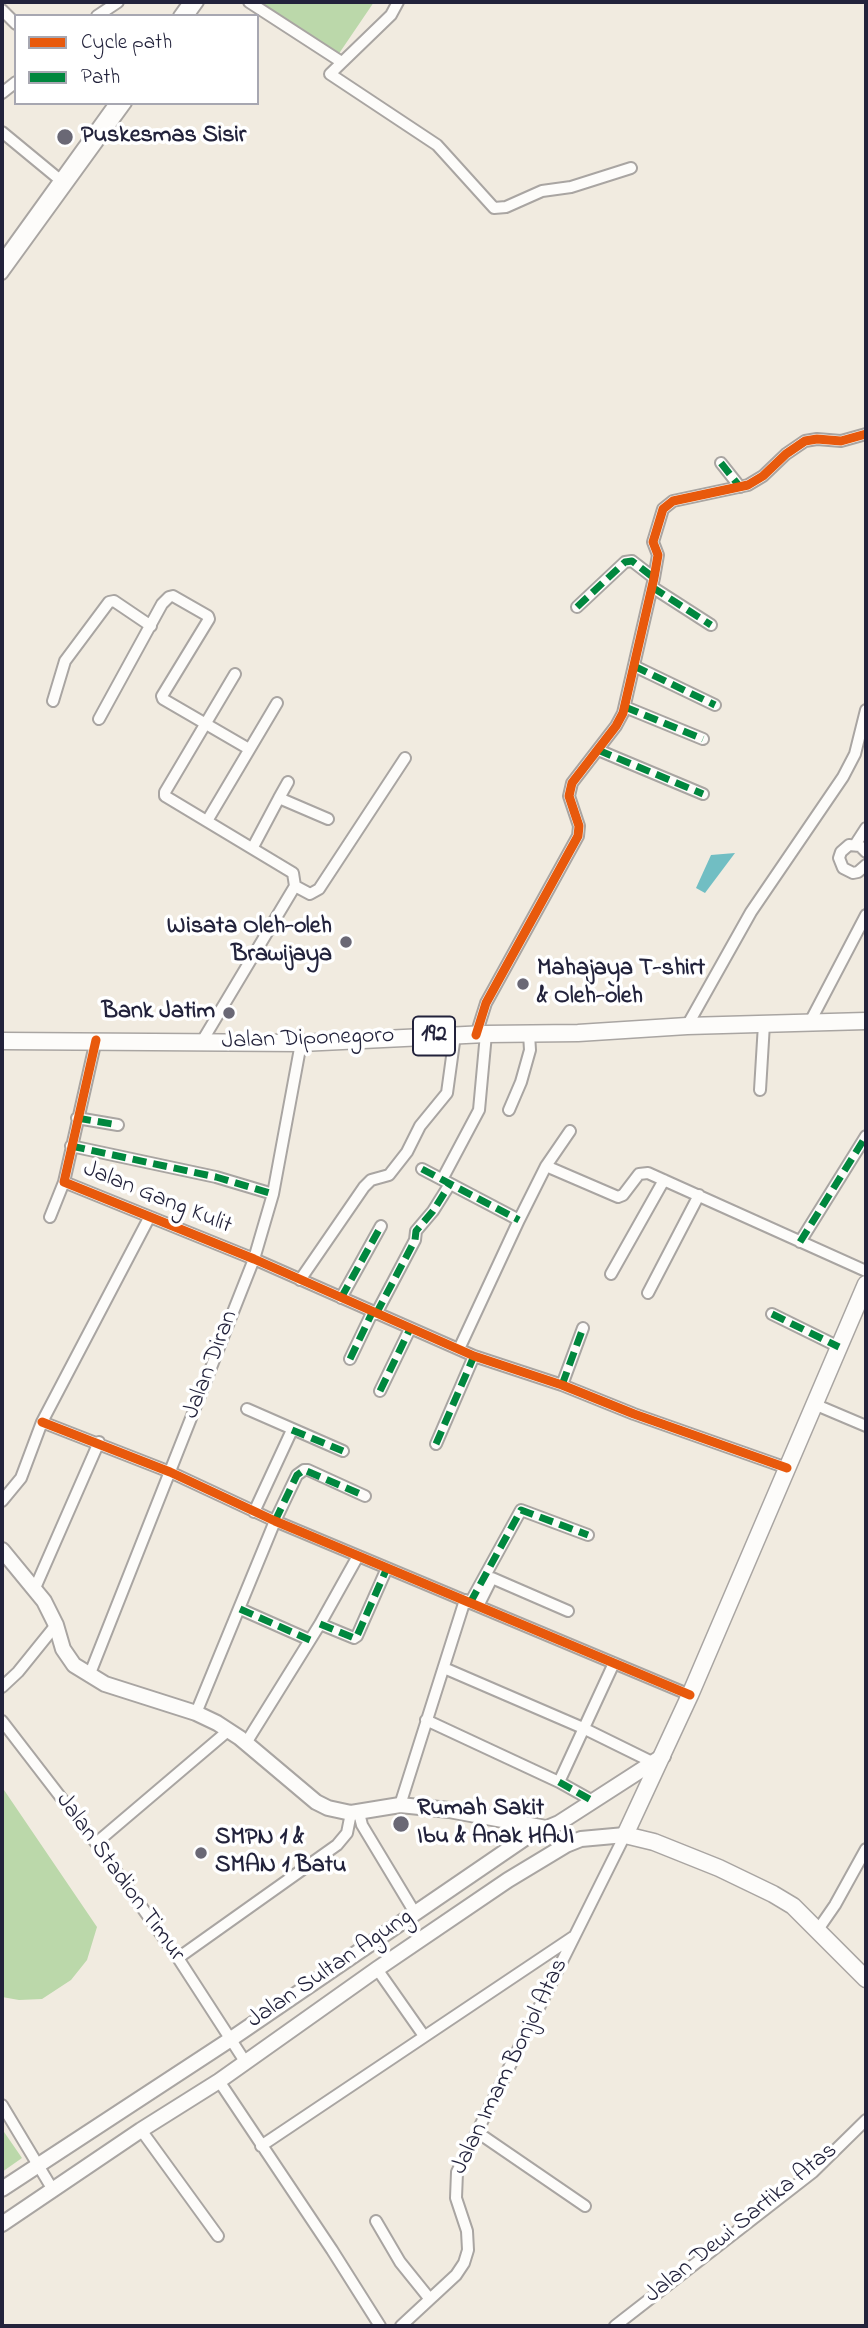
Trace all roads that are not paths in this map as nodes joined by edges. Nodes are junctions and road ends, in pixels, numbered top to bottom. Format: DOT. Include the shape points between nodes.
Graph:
graph roads {
  1 [pos="118,2"];
  2 [pos="249,2"];
  3 [pos="398,2"];
  4 [pos="100,14"];
  5 [pos="337,65"];
  6 [pos="114,105"];
  7 [pos="124,105"];
  8 [pos="4,139"];
  9 [pos="631,168"];
  10 [pos="63,183"];
  11 [pos="2,260"];
  12 [pos="2,274"];
  13 [pos="866,434"];
  14 [pos="721,463"];
  15 [pos="740,487"];
  16 [pos="653,582"];
  17 [pos="577,607"];
  18 [pos="711,625"];
  19 [pos="151,626"];
  20 [pos="634,666"];
  21 [pos="235,674"];
  22 [pos="53,701"];
  23 [pos="277,703"];
  24 [pos="715,705"];
  25 [pos="625,707"];
  26 [pos="866,710"];
  27 [pos="99,719"];
  28 [pos="206,724"];
  29 [pos="703,739"];
  30 [pos="249,749"];
  31 [pos="598,750"];
  32 [pos="405,758"];
  33 [pos="288,782"];
  34 [pos="703,794"];
  35 [pos="279,798"];
  36 [pos="328,818"];
  37 [pos="207,821"];
  38 [pos="866,828"];
  39 [pos="253,847"];
  40 [pos="863,848"];
  41 [pos="865,869"];
  42 [pos="295,886"];
  43 [pos="866,915"];
  44 [pos="866,1021"];
  45 [pos="810,1022"];
  46 [pos="764,1024"];
  47 [pos="687,1026"];
  48 [pos="481,1034"];
  49 [pos="529,1034"];
  50 [pos="455,1035"];
  51 [pos="96,1040"];
  52 [pos="2,1041"];
  53 [pos="201,1043"];
  54 [pos="301,1043"];
  55 [pos="760,1090"];
  56 [pos="509,1110"];
  57 [pos="77,1118"];
  58 [pos="118,1125"];
  59 [pos="570,1131"];
  60 [pos="866,1136"];
  61 [pos="71,1146"];
  62 [pos="546,1166"];
  63 [pos="422,1169"];
  64 [pos="448,1179"];
  65 [pos="664,1180"];
  66 [pos="64,1182"];
  67 [pos="273,1194"];
  68 [pos="699,1195"];
  69 [pos="50,1217"];
  70 [pos="149,1217"];
  71 [pos="519,1220"];
  72 [pos="381,1226"];
  73 [pos="800,1242"];
  74 [pos="254,1259"];
  75 [pos="866,1271"];
  76 [pos="611,1274"];
  77 [pos="300,1280"];
  78 [pos="866,1284"];
  79 [pos="648,1293"];
  80 [pos="341,1298"];
  81 [pos="374,1314"];
  82 [pos="772,1314"];
  83 [pos="583,1328"];
  84 [pos="410,1329"];
  85 [pos="839,1347"];
  86 [pos="459,1349"];
  87 [pos="474,1356"];
  88 [pos="350,1359"];
  89 [pos="562,1385"];
  90 [pos="380,1391"];
  91 [pos="814,1404"];
  92 [pos="247,1409"];
  93 [pos="42,1422"];
  94 [pos="866,1426"];
  95 [pos="292,1430"];
  96 [pos="99,1442"];
  97 [pos="436,1444"];
  98 [pos="343,1451"];
  99 [pos="788,1468"];
  100 [pos="170,1472"];
  101 [pos="365,1496"];
  102 [pos="2,1501"];
  103 [pos="254,1512"];
  104 [pos="275,1521"];
  105 [pos="588,1535"];
  106 [pos="2,1550"];
  107 [pos="358,1556"];
  108 [pos="387,1568"];
  109 [pos="35,1588"];
  110 [pos="471,1603"];
  111 [pos="240,1609"];
  112 [pos="568,1611"];
  113 [pos="320,1624"];
  114 [pos="56,1625"];
  115 [pos="310,1640"];
  116 [pos="614,1663"];
  117 [pos="444,1668"];
  118 [pos="89,1676"];
  119 [pos="2,1687"];
  120 [pos="690,1695"];
  121 [pos="196,1713"];
  122 [pos="426,1720"];
  123 [pos="2,1721"];
  124 [pos="583,1728"];
  125 [pos="229,1730"];
  126 [pos="246,1743"];
  127 [pos="657,1759"];
  128 [pos="625,1780"];
  129 [pos="559,1782"];
  130 [pos="642,1798"];
  131 [pos="593,1801"];
  132 [pos="400,1805"];
  133 [pos="355,1813"];
  134 [pos="546,1828"];
  135 [pos="625,1835"];
  136 [pos="96,1843"];
  137 [pos="866,1849"];
  138 [pos="440,1896"];
  139 [pos="415,1913"];
  140 [pos="453,1916"];
  141 [pos="817,1931"];
  142 [pos="575,1935"];
  143 [pos="178,1958"];
  144 [pos="377,1969"];
  145 [pos="866,1979"];
  146 [pos="424,2036"];
  147 [pos="231,2039"];
  148 [pos="246,2063"];
  149 [pos="219,2081"];
  150 [pos="2,2105"];
  151 [pos="866,2120"];
  152 [pos="141,2130"];
  153 [pos="477,2132"];
  154 [pos="261,2146"];
  155 [pos="37,2165"];
  156 [pos="2,2189"];
  157 [pos="53,2189"];
  158 [pos="585,2206"];
  159 [pos="376,2221"];
  160 [pos="2,2224"];
  161 [pos="218,2235"];
  162 [pos="429,2298"];
  163 [pos="380,2326"];
  164 [pos="401,2326"];
  165 [pos="615,2326"];
  1 -- 4 [label="street"];
  2 -- 5 [label="street"];
  3 -- 5 [label="street" via="391,15"];
  5 -- 9 [label="street" via="330,74 437,145 494,208"];
  6 -- 10 [label="street"];
  7 -- 10 [label="street"];
  8 -- 10 [label="street"];
  10 -- 11 [label="street"];
  10 -- 12 [label="street"];
  13 -- 15 [label="street" via="841,441 805,442 763,476"];
  14 -- 15 [label="street"];
  15 -- 16 [label="street" via="667,505 653,542 658,555"];
  16 -- 17 [label="street" via="632,561 625,562"];
  16 -- 18 [label="street"];
  16 -- 20 [label="street"];
  19 -- 22 [label="street" via="109,602 65,661"];
  19 -- 27 [label="street"];
  19 -- 28 [label="street" via="171,596 208,615 208,624 162,695"];
  20 -- 24 [label="street"];
  20 -- 25 [label="street"];
  21 -- 28 [label="street"];
  23 -- 30 [label="street"];
  25 -- 29 [label="street"];
  25 -- 31 [label="street"];
  26 -- 47 [label="street" via="855,754 843,777 751,912"];
  28 -- 30 [label="street"];
  28 -- 37 [label="street" via="165,796"];
  30 -- 37 [label="street"];
  31 -- 34 [label="street"];
  31 -- 48 [label="street" via="569,790 578,836 486,1003"];
  32 -- 42 [label="street" via="318,890 310,894"];
  33 -- 35 [label="street"];
  35 -- 36 [label="street"];
  35 -- 39 [label="street"];
  37 -- 39 [label="street"];
  38 -- 40 [label="street"];
  39 -- 42 [label="street" via="293,873"];
  40 -- 41 [label="street" via="849,845 841,852 840,863 853,873"];
  42 -- 53 [label="street"];
  43 -- 45 [label="street"];
  44 -- 45 [label="main road, Jalan Diponegoro / 192"];
  45 -- 46 [label="main road, Jalan Diponegoro / 192"];
  46 -- 47 [label="main road, Jalan Diponegoro / 192"];
  46 -- 55 [label="street"];
  47 -- 49 [label="main road, Jalan Diponegoro / 192"];
  48 -- 49 [label="main road, Jalan Diponegoro / 192"];
  48 -- 50 [label="main road, Jalan Diponegoro / 192"];
  48 -- 64 [label="street" via="479,1110"];
  49 -- 56 [label="street" via="530,1050"];
  50 -- 54 [label="main road, Jalan Diponegoro / 192"];
  50 -- 77 [label="street" via="447,1093 389,1175 364,1187"];
  51 -- 52 [label="main road, Jalan Diponegoro / 192"];
  51 -- 53 [label="main road, Jalan Diponegoro / 192"];
  51 -- 57 [label="street, Jalan Gang Kulit"];
  53 -- 54 [label="main road, Jalan Diponegoro / 192"];
  54 -- 67 [label="street, Jalan Diran"];
  57 -- 58 [label="street"];
  57 -- 61 [label="street, Jalan Gang Kulit"];
  59 -- 62 [label="street"];
  60 -- 73 [label="street"];
  61 -- 66 [label="street, Jalan Gang Kulit"];
  61 -- 67 [label="street"];
  62 -- 65 [label="street" via="613,1197 623,1195 641,1172"];
  62 -- 71 [label="street"];
  63 -- 64 [label="street"];
  64 -- 71 [label="street"];
  64 -- 81 [label="street"];
  65 -- 68 [label="street"];
  65 -- 76 [label="street"];
  66 -- 69 [label="street"];
  66 -- 70 [label="street, Jalan Gang Kulit"];
  67 -- 74 [label="street, Jalan Diran"];
  68 -- 73 [label="street"];
  68 -- 79 [label="street"];
  70 -- 74 [label="street, Jalan Gang Kulit"];
  70 -- 93 [label="street"];
  71 -- 86 [label="street"];
  72 -- 80 [label="street"];
  73 -- 75 [label="street"];
  74 -- 77 [label="street, Jalan Gang Kulit"];
  74 -- 100 [label="street, Jalan Diran"];
  77 -- 80 [label="street, Jalan Gang Kulit"];
  78 -- 85 [label="main road"];
  80 -- 81 [label="street, Jalan Gang Kulit"];
  81 -- 84 [label="street, Jalan Gang Kulit"];
  81 -- 88 [label="street"];
  82 -- 85 [label="street"];
  83 -- 89 [label="street"];
  84 -- 86 [label="street, Jalan Gang Kulit"];
  84 -- 90 [label="street"];
  85 -- 91 [label="main road"];
  86 -- 87 [label="street, Jalan Gang Kulit"];
  87 -- 89 [label="street, Jalan Gang Kulit"];
  87 -- 97 [label="street"];
  89 -- 99 [label="street, Jalan Gang Kulit"];
  91 -- 94 [label="street"];
  91 -- 99 [label="main road"];
  92 -- 95 [label="street"];
  93 -- 96 [label="street"];
  93 -- 102 [label="street" via="21,1478"];
  95 -- 98 [label="street"];
  95 -- 103 [label="street"];
  96 -- 100 [label="street"];
  96 -- 109 [label="street"];
  99 -- 120 [label="main road"];
  100 -- 103 [label="street"];
  100 -- 118 [label="street, Jalan Diran"];
  101 -- 104 [label="street" via="304,1470 297,1475"];
  103 -- 104 [label="street"];
  104 -- 107 [label="street"];
  104 -- 111 [label="street"];
  105 -- 110 [label="street" via="521,1510"];
  106 -- 109 [label="main road"];
  107 -- 108 [label="street"];
  107 -- 113 [label="street"];
  108 -- 110 [label="street"];
  108 -- 113 [label="street" via="357,1636"];
  109 -- 114 [label="main road"];
  110 -- 112 [label="street" via="492,1578"];
  110 -- 116 [label="street"];
  110 -- 117 [label="street"];
  111 -- 115 [label="street"];
  111 -- 121 [label="street"];
  113 -- 115 [label="street"];
  114 -- 118 [label="main road" via="74,1665"];
  114 -- 119 [label="street"];
  115 -- 126 [label="street"];
  116 -- 120 [label="street"];
  116 -- 124 [label="street"];
  117 -- 122 [label="street"];
  117 -- 124 [label="street"];
  118 -- 121 [label="main road"];
  120 -- 127 [label="main road"];
  121 -- 125 [label="main road"];
  122 -- 129 [label="street"];
  122 -- 132 [label="street"];
  123 -- 136 [label="street, Jalan Stadion Timur"];
  124 -- 127 [label="street"];
  124 -- 129 [label="street"];
  125 -- 126 [label="main road"];
  125 -- 136 [label="street"];
  126 -- 133 [label="main road" via="316,1802"];
  127 -- 128 [label="main road, Jalan Sultan Agung"];
  127 -- 130 [label="main road"];
  128 -- 130 [label="main road" via="639,1783"];
  128 -- 131 [label="main road, Jalan Sultan Agung"];
  129 -- 131 [label="street"];
  130 -- 135 [label="main road"];
  131 -- 134 [label="main road, Jalan Sultan Agung"];
  132 -- 133 [label="main road"];
  132 -- 134 [label="main road"];
  133 -- 139 [label="street"];
  133 -- 143 [label="street" via="337,1845"];
  134 -- 138 [label="main road, Jalan Sultan Agung"];
  135 -- 140 [label="main road, Jalan Sultan Agung" via="596,1836 566,1845"];
  135 -- 141 [label="main road" via="654,1842 773,1894 793,1906"];
  135 -- 142 [label="street, Jalan Imam Bonjol Atas"];
  136 -- 143 [label="street, Jalan Stadion Timur"];
  137 -- 141 [label="street"];
  138 -- 139 [label="main road, Jalan Sultan Agung"];
  138 -- 140 [label="main road" via="441,1911"];
  139 -- 147 [label="main road, Jalan Sultan Agung"];
  140 -- 144 [label="main road, Jalan Sultan Agung"];
  141 -- 145 [label="main road"];
  142 -- 146 [label="street"];
  142 -- 153 [label="street, Jalan Imam Bonjol Atas"];
  143 -- 147 [label="street, Jalan Stadion Timur"];
  144 -- 146 [label="street"];
  144 -- 148 [label="main road, Jalan Sultan Agung"];
  146 -- 154 [label="street"];
  147 -- 148 [label="street, Jalan Stadion Timur"];
  147 -- 155 [label="main road, Jalan Sultan Agung"];
  148 -- 149 [label="main road, Jalan Sultan Agung"];
  149 -- 152 [label="main road, Jalan Sultan Agung"];
  149 -- 154 [label="street"];
  150 -- 155 [label="street"];
  151 -- 165 [label="street, Jalan Dewi Sartika Atas" via="813,2172"];
  152 -- 157 [label="main road, Jalan Sultan Agung"];
  152 -- 161 [label="street"];
  153 -- 158 [label="street"];
  153 -- 162 [label="street, Jalan Imam Bonjol Atas" via="455,2179 467,2231 466,2257 456,2275"];
  154 -- 163 [label="street"];
  155 -- 156 [label="main road, Jalan Sultan Agung"];
  155 -- 157 [label="street"];
  157 -- 160 [label="main road, Jalan Sultan Agung"];
  159 -- 162 [label="street"];
  162 -- 164 [label="street, Jalan Imam Bonjol Atas"];
}
